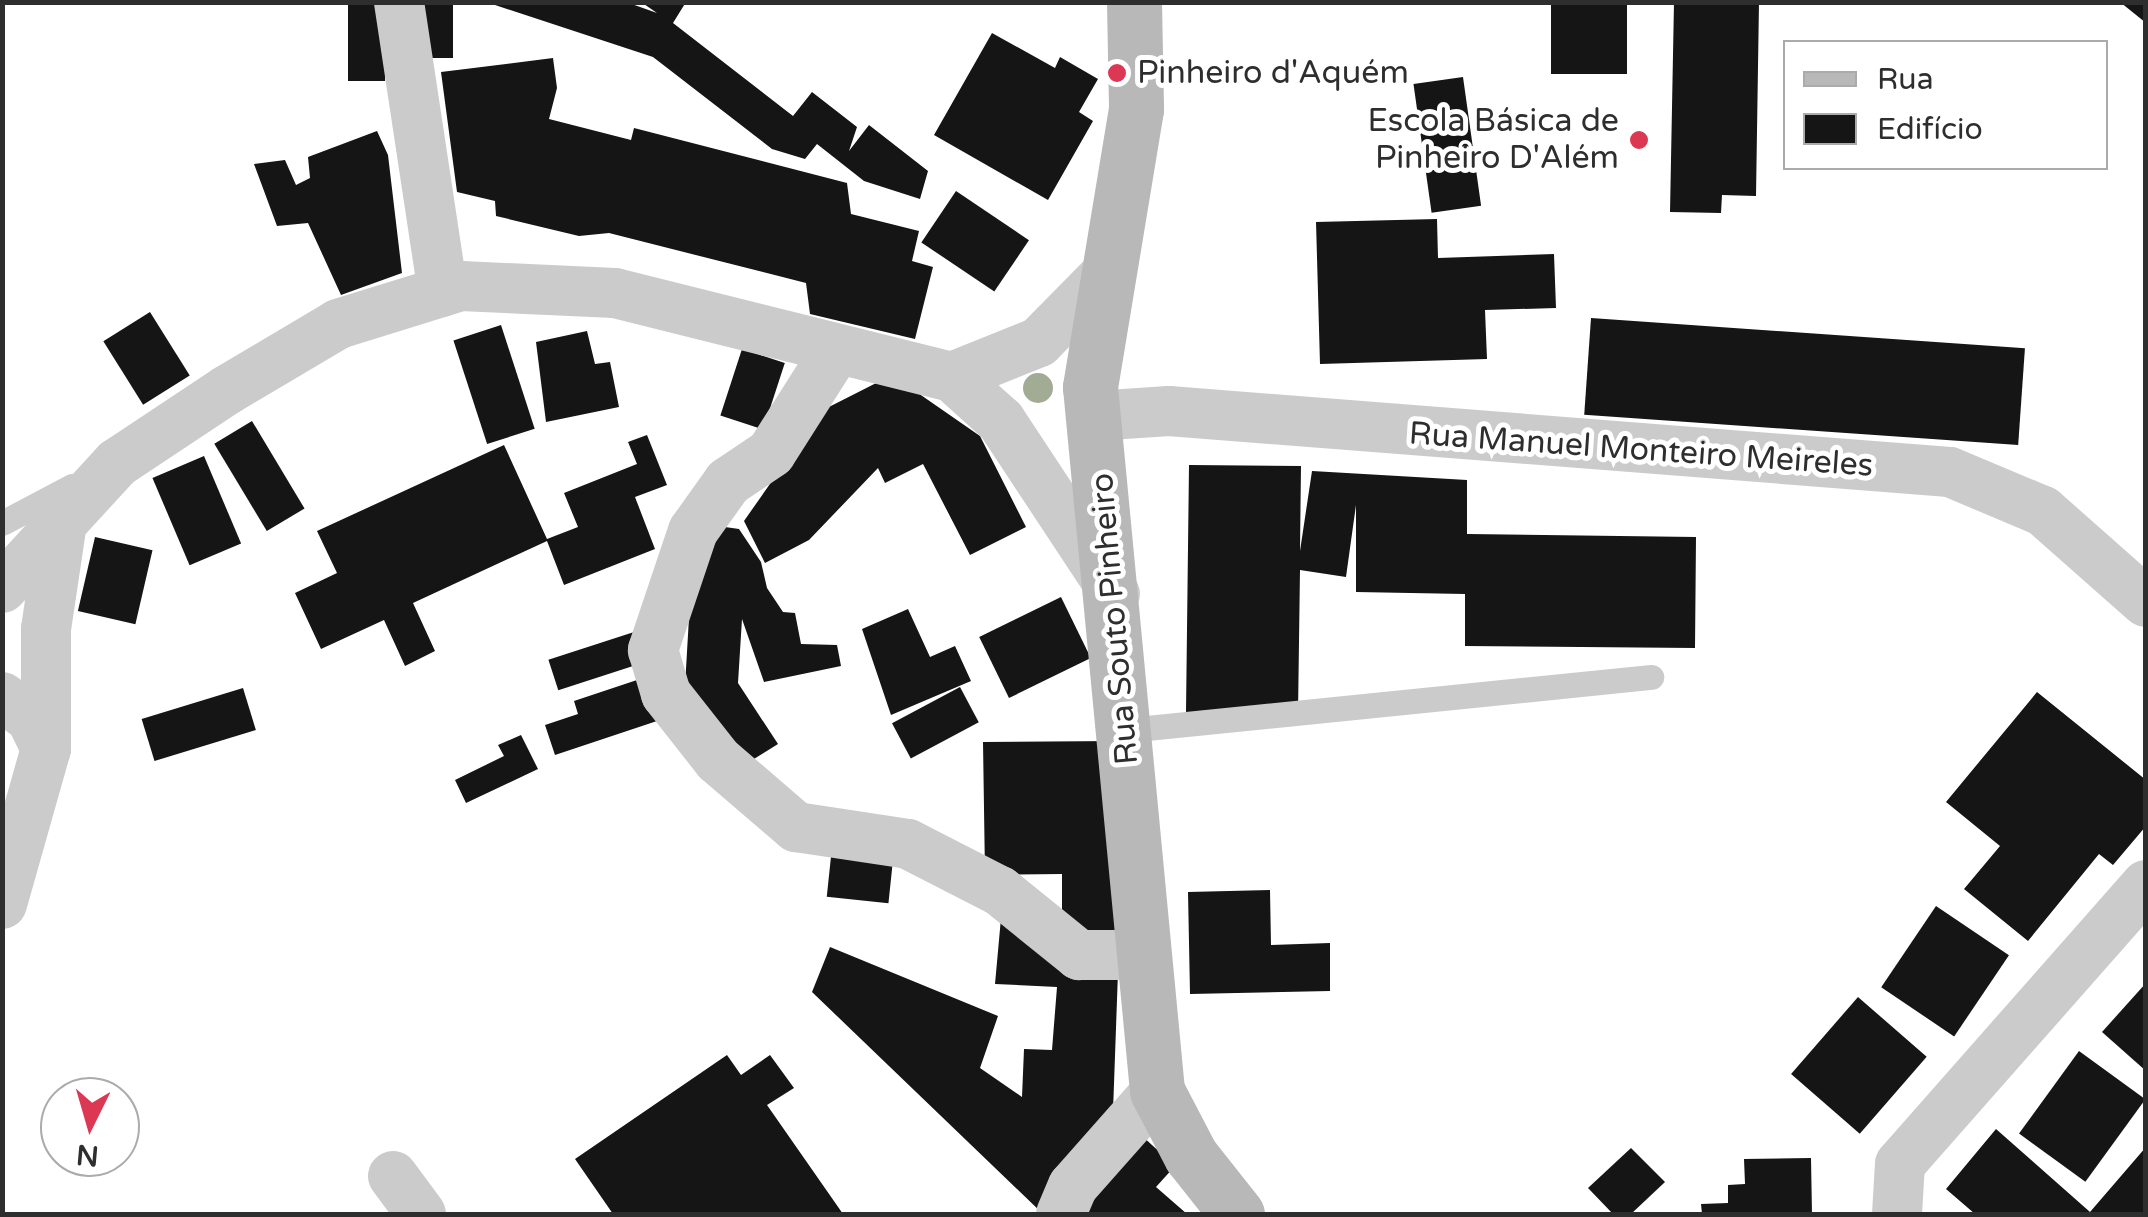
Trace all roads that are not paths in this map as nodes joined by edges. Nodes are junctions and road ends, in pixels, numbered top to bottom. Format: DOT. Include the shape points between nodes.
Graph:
graph roads {
  1 [pos="398,2"];
  2 [pos="1134,2"];
  3 [pos="1104,274"];
  4 [pos="442,292"];
  5 [pos="837,349"];
  6 [pos="952,376"];
  7 [pos="1094,416"];
  8 [pos="117,463"];
  9 [pos="63,516"];
  10 [pos="2,523"];
  11 [pos="2,588"];
  12 [pos="1116,594"];
  13 [pos="2146,602"];
  14 [pos="1651,677"];
  15 [pos="2,697"];
  16 [pos="1127,730"];
  17 [pos="46,749"];
  18 [pos="2146,885"];
  19 [pos="2,904"];
  20 [pos="1144,955"];
  21 [pos="1157,1091"];
  22 [pos="1060,1214"];
  23 [pos="1238,1214"];
  24 [pos="1897,1214"];
  1 -- 4 [label="street"];
  2 -- 3 [label="street, Rua Souto Pinheiro" via="1136,109"];
  3 -- 6 [label="street" via="1039,342"];
  3 -- 7 [label="street, Rua Souto Pinheiro"];
  4 -- 5 [label="street" via="461,286 615,293"];
  4 -- 8 [label="street" via="338,324"];
  5 -- 6 [label="street"];
  5 -- 20 [label="street" via="771,453 728,482 693,531 653,650 666,694 718,760 796,827 908,844 1000,890 1079,955"];
  6 -- 12 [label="street" via="1001,420"];
  7 -- 12 [label="street, Rua Souto Pinheiro"];
  7 -- 13 [label="street, Rua Manuel Monteiro Meireles" via="1169,411 1950,472 2043,511"];
  8 -- 9 [label="street"];
  8 -- 10 [label="lane"];
  9 -- 11 [label="street"];
  9 -- 17 [label="street" via="46,629"];
  12 -- 16 [label="street, Rua Souto Pinheiro"];
  14 -- 16 [label="lane"];
  15 -- 17 [label="street" via="31,718"];
  16 -- 20 [label="street, Rua Souto Pinheiro"];
  17 -- 19 [label="street"];
  18 -- 24 [label="street" via="1900,1164"];
  20 -- 21 [label="street, Rua Souto Pinheiro"];
  21 -- 22 [label="street" via="1073,1186"];
  21 -- 23 [label="street, Rua Souto Pinheiro" via="1191,1156"];
}
